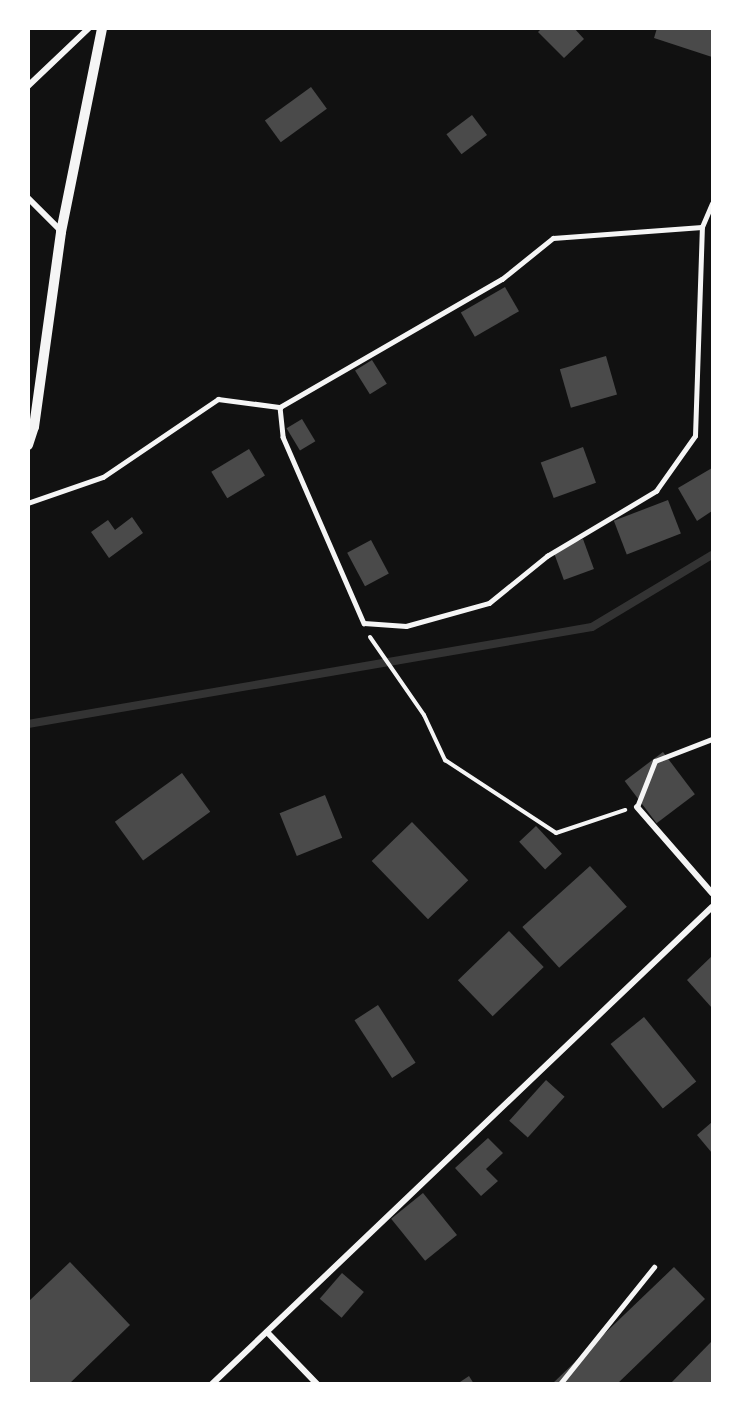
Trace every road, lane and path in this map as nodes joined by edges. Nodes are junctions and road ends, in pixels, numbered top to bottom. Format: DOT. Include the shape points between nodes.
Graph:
graph roads {
  1 [pos="89,28"];
  2 [pos="102,28"];
  3 [pos="28,86"];
  4 [pos="28,198"];
  5 [pos="712,204"];
  6 [pos="702,227"];
  7 [pos="61,232"];
  8 [pos="280,407"];
  9 [pos="28,445"];
  10 [pos="28,503"];
  11 [pos="371,638"];
  12 [pos="712,739"];
  13 [pos="637,807"];
  14 [pos="712,893"];
  15 [pos="712,907"];
  16 [pos="654,1267"];
  17 [pos="267,1332"];
  18 [pos="212,1383"];
  19 [pos="316,1383"];
  20 [pos="560,1383"];
  1 -- 3 [label="street"];
  2 -- 7 [label="street"];
  4 -- 7 [label="street"];
  5 -- 6 [label="lane"];
  6 -- 8 [label="lane" via="553,238 502,279"];
  6 -- 8 [label="lane" via="695,436 656,491 547,556 489,603 406,626 364,623 283,437"];
  7 -- 9 [label="street"];
  8 -- 10 [label="lane" via="218,399 103,477"];
  11 -- 13 [label="path" via="423,715 445,760 556,833"];
  12 -- 13 [label="lane" via="655,761"];
  13 -- 14 [label="street"];
  15 -- 17 [label="street"];
  16 -- 20 [label="lane"];
  17 -- 18 [label="street"];
  17 -- 19 [label="street"];
}
